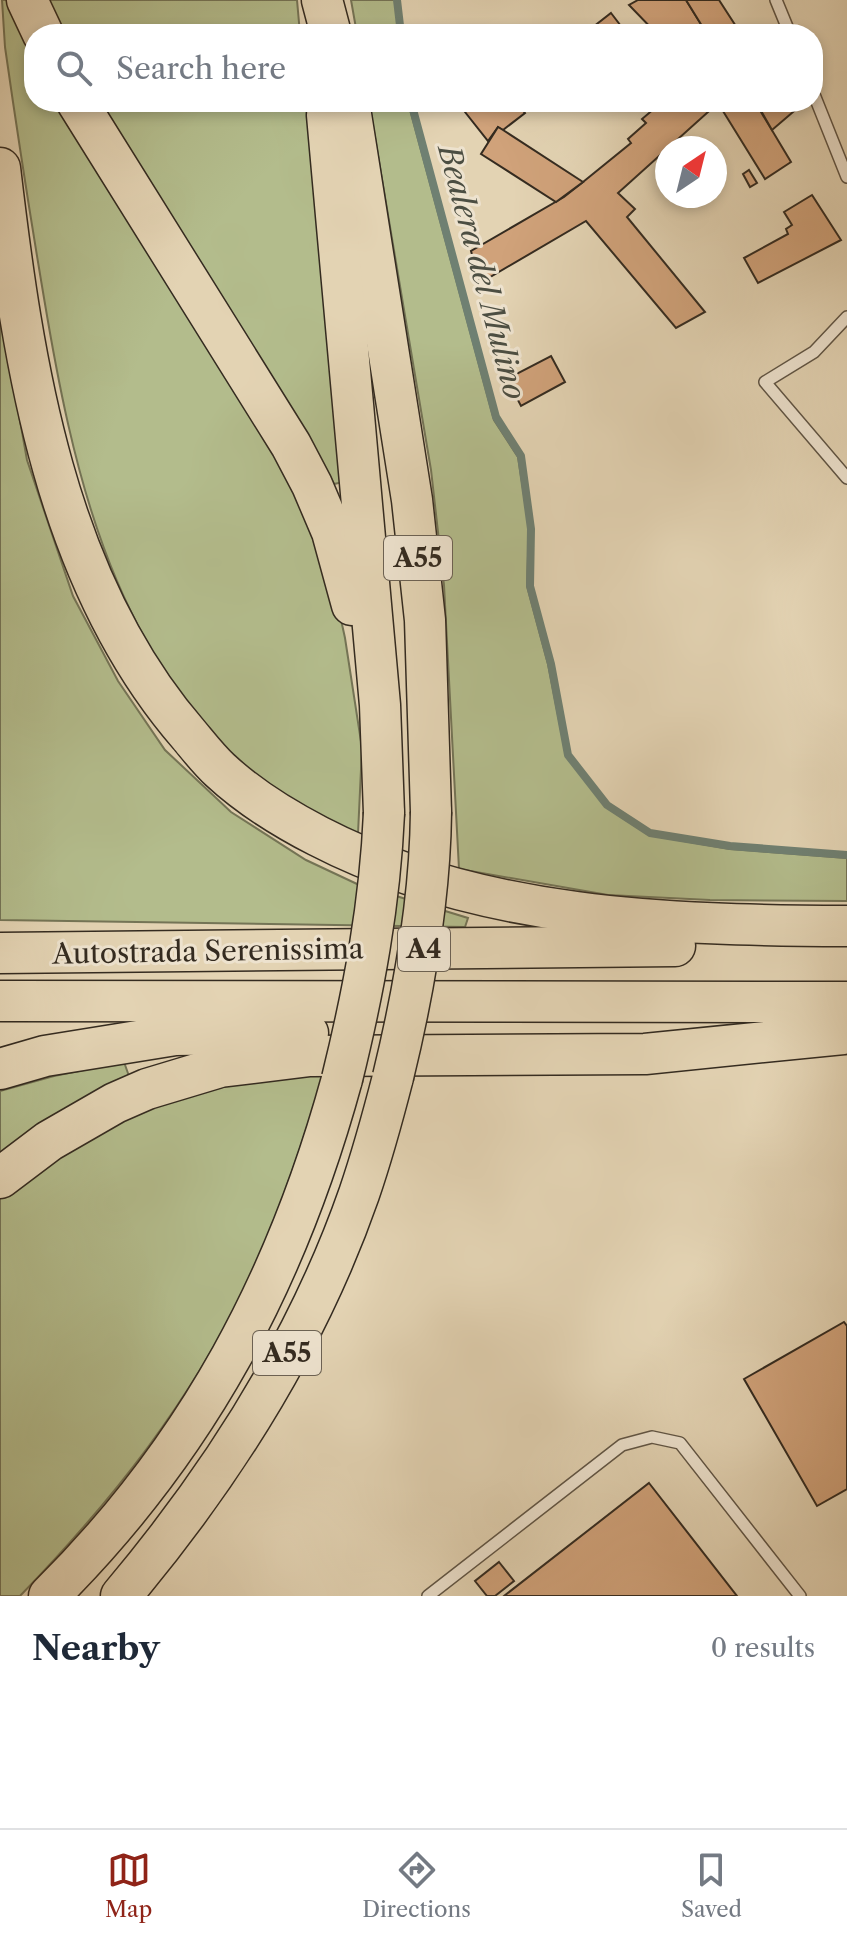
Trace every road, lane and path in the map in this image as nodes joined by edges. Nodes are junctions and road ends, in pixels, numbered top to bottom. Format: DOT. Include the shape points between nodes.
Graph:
graph roads {
  1 [pos="27,0"];
  2 [pos="319,0"];
  3 [pos="776,0"];
  4 [pos="38,24"];
  5 [pos="320,24"];
  6 [pos="327,24"];
  7 [pos="786,24"];
  8 [pos="83,112"];
  9 [pos="327,112"];
  10 [pos="351,112"];
  11 [pos="821,112"];
  12 [pos="0,168"];
  13 [pos="847,177"];
  14 [pos="847,317"];
  15 [pos="847,478"];
  16 [pos="380,705"];
  17 [pos="847,926"];
  18 [pos="847,944"];
  19 [pos="0,953"];
  20 [pos="0,1001"];
  21 [pos="846,1023"];
  22 [pos="0,1069"];
  23 [pos="0,1178"];
  24 [pos="49,1596"];
  25 [pos="121,1596"];
  26 [pos="428,1596"];
  27 [pos="800,1596"];
  1 -- 4 [label="highway"];
  2 -- 5 [label="highway"];
  2 -- 6 [label="highway"];
  3 -- 7 [label="lane"];
  8 -- 16 [label="highway" via="262,395 312,485 332,532"];
  9 -- 16 [label="highway"];
  10 -- 25 [label="highway, A55, bridge" via="412,500 425,620 431,812 419,945 393,1077 359,1195 332,1260 251,1421 186,1516"];
  11 -- 13 [label="lane"];
  12 -- 17 [label="highway, A4" via="26,346 65,507 123,642 170,714 219,769 282,817 351,853 485,895 631,919"];
  14 -- 15 [label="lane" via="814,352 765,382"];
  16 -- 24 [label="highway, bridge" via="384,813 377,916 359,1012 326,1137 253,1319 222,1375 155,1476"];
  18 -- 19 [label="highway, Autostrada Serenissima / A4"];
  20 -- 21 [label="highway, Autostrada Serenissima / A4"];
  21 -- 22 [label="highway" via="175,1035 45,1056"];
  21 -- 23 [label="highway" via="645,1054 310,1056 220,1067 115,1103 49,1141"];
  26 -- 27 [label="lane" via="622,1445 652,1437 680,1443"];
}
